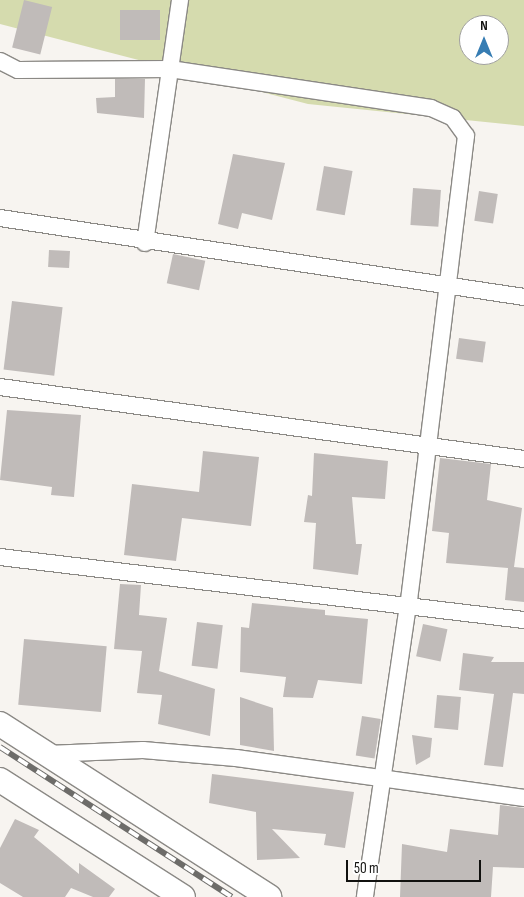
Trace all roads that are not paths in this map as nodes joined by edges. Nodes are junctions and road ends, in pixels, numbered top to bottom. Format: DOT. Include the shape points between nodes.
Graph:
graph roads {
  1 [pos="180,0"];
  2 [pos="0,61"];
  3 [pos="170,69"];
  4 [pos="0,218"];
  5 [pos="145,243"];
  6 [pos="449,287"];
  7 [pos="524,297"];
  8 [pos="0,387"];
  9 [pos="428,446"];
  10 [pos="524,459"];
  11 [pos="0,557"];
  12 [pos="408,606"];
  13 [pos="524,620"];
  14 [pos="0,724"];
  15 [pos="47,754"];
  16 [pos="0,780"];
  17 [pos="384,780"];
  18 [pos="524,798"];
  19 [pos="183,897"];
  20 [pos="269,897"];
  21 [pos="365,897"];
  1 -- 3 [label="street"];
  2 -- 3 [label="street" via="18,70"];
  3 -- 5 [label="street"];
  3 -- 6 [label="street" via="431,108 453,118 466,136"];
  4 -- 5 [label="street"];
  5 -- 6 [label="street"];
  6 -- 7 [label="street"];
  6 -- 9 [label="street"];
  8 -- 9 [label="street"];
  9 -- 10 [label="street"];
  9 -- 12 [label="street"];
  11 -- 12 [label="street"];
  12 -- 13 [label="street"];
  12 -- 17 [label="street"];
  14 -- 15 [label="main road"];
  15 -- 17 [label="street" via="143,750"];
  15 -- 20 [label="main road"];
  16 -- 19 [label="main road"];
  17 -- 18 [label="street"];
  17 -- 21 [label="street"];
}
